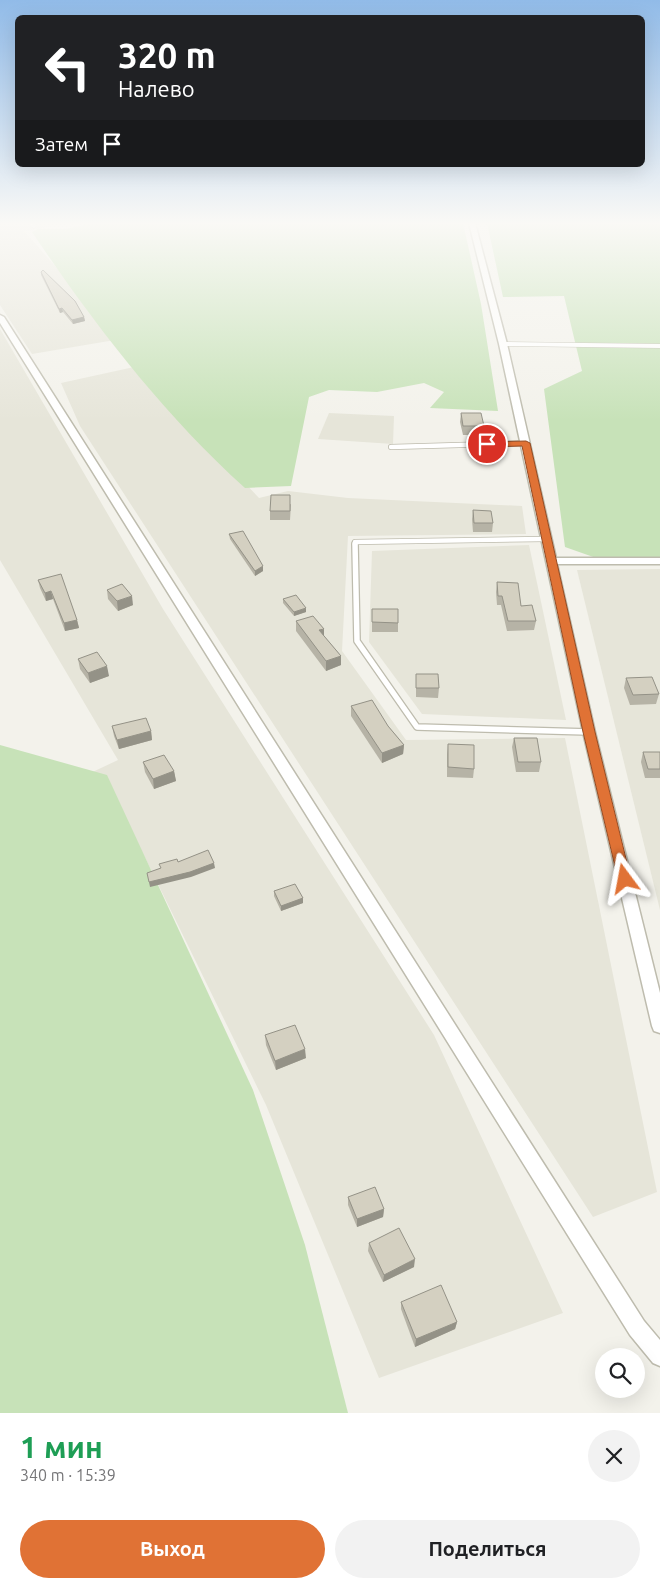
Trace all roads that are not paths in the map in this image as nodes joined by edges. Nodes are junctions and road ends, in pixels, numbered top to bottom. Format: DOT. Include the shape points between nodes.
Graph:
graph roads {
  1 [pos="489,289"];
  2 [pos="0,317"];
  3 [pos="503,344"];
  4 [pos="660,346"];
  5 [pos="526,443"];
  6 [pos="391,447"];
  7 [pos="546,539"];
  8 [pos="551,561"];
  9 [pos="660,561"];
  10 [pos="589,732"];
  11 [pos="660,1026"];
  12 [pos="660,1356"];
  1 -- 3 [label="street"];
  2 -- 12 [label="street" via="632,1319"];
  3 -- 4 [label="lane"];
  3 -- 5 [label="street"];
  5 -- 6 [label="lane"];
  5 -- 7 [label="street"];
  7 -- 8 [label="street"];
  7 -- 10 [label="lane" via="355,542 357,641 418,727"];
  8 -- 9 [label="street"];
  8 -- 10 [label="street"];
  10 -- 11 [label="street"];
}
